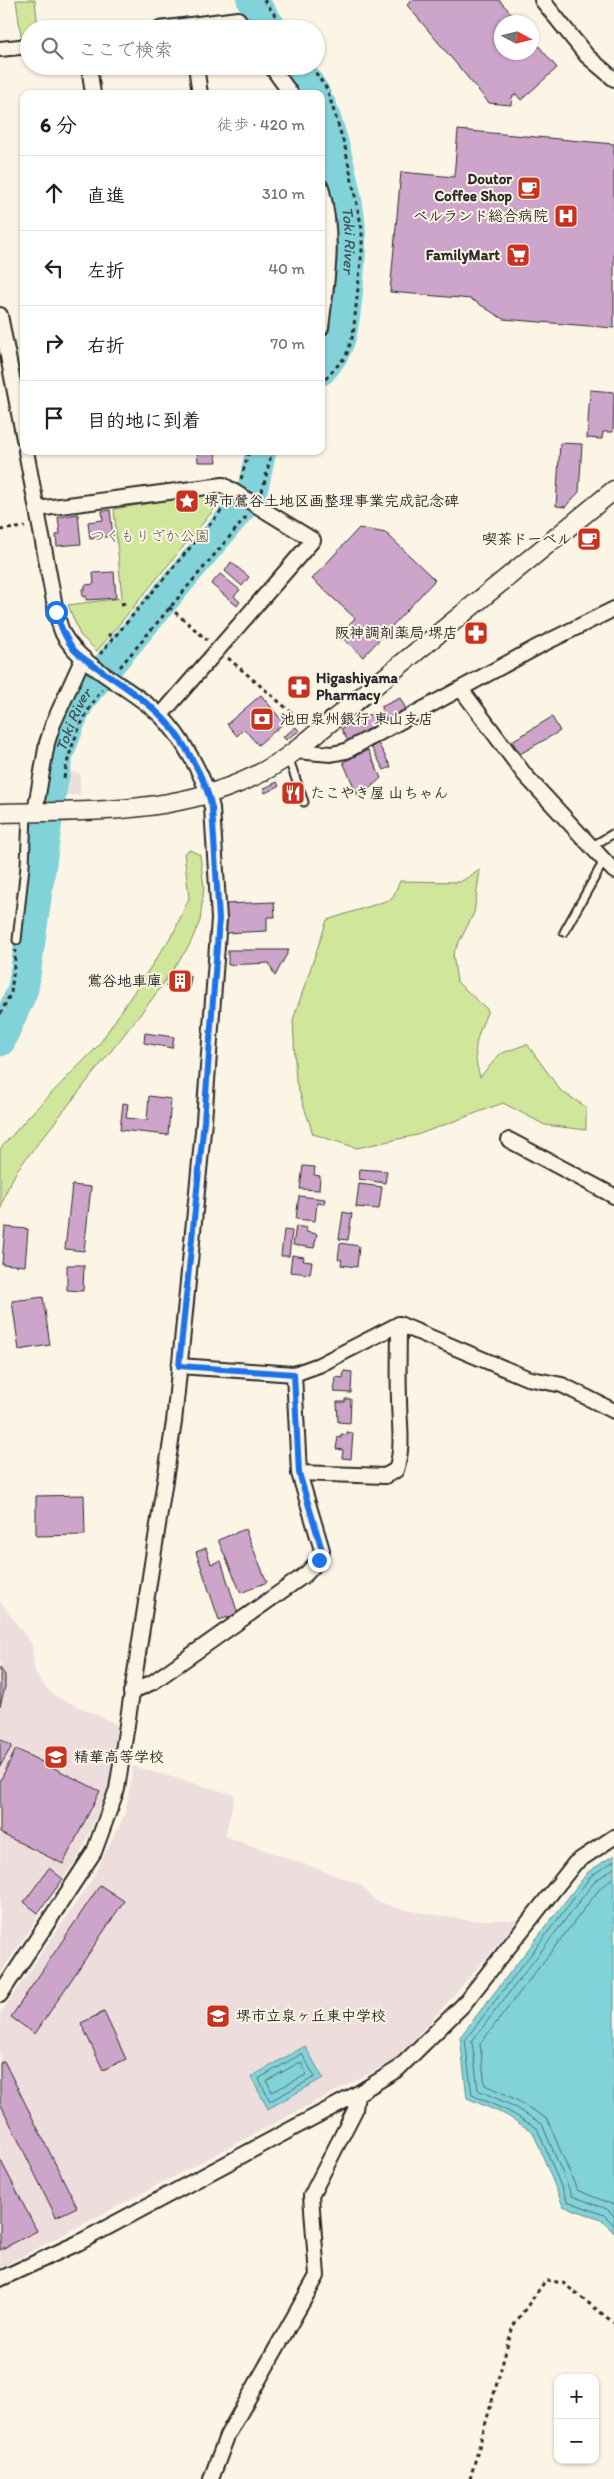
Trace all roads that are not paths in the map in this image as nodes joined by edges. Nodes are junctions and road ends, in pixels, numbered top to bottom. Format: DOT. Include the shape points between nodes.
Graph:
graph roads {
  1 [pos="542,0"];
  2 [pos="20,47"];
  3 [pos="0,50"];
  4 [pos="91,75"];
  5 [pos="197,75"];
  6 [pos="278,75"];
  7 [pos="614,79"];
  8 [pos="93,90"];
  9 [pos="199,90"];
  10 [pos="288,90"];
  11 [pos="325,206"];
  12 [pos="325,291"];
  13 [pos="0,315"];
  14 [pos="19,392"];
  15 [pos="27,455"];
  16 [pos="614,490"];
  17 [pos="37,509"];
  18 [pos="614,609"];
  19 [pos="83,658"];
  20 [pos="461,689"];
  21 [pos="160,715"];
  22 [pos="292,754"];
  23 [pos="209,793"];
  24 [pos="304,802"];
  25 [pos="0,813"];
  26 [pos="34,813"];
  27 [pos="614,833"];
  28 [pos="591,848"];
  29 [pos="609,866"];
  30 [pos="564,932"];
  31 [pos="17,940"];
  32 [pos="509,1140"];
  33 [pos="614,1196"];
  34 [pos="399,1324"];
  35 [pos="179,1366"];
  36 [pos="294,1374"];
  37 [pos="614,1412"];
  38 [pos="299,1473"];
  39 [pos="131,1692"];
  40 [pos="614,1837"];
  41 [pos="0,1995"];
  42 [pos="357,2094"];
  43 [pos="0,2279"];
  44 [pos="212,2479"];
  1 -- 7 [label="street" via="587,56"];
  2 -- 3 [label="street"];
  4 -- 8 [label="street"];
  5 -- 9 [label="street"];
  6 -- 10 [label="street"];
  11 -- 12 [label="street" via="330,244"];
  13 -- 14 [label="street"];
  15 -- 17 [label="street"];
  16 -- 22 [label="street"];
  17 -- 19 [label="street" via="62,632"];
  17 -- 21 [label="street" via="223,484 313,540"];
  18 -- 20 [label="street"];
  19 -- 21 [label="street" via="115,671"];
  19 -- 26 [label="street" via="53,724"];
  20 -- 22 [label="street" via="346,751"];
  20 -- 28 [label="street" via="525,775"];
  21 -- 23 [label="street" via="199,772"];
  22 -- 23 [label="street" via="249,779"];
  22 -- 24 [label="lane"];
  23 -- 26 [label="street" via="145,808"];
  23 -- 35 [label="street" via="219,919 204,1121"];
  25 -- 26 [label="street"];
  26 -- 31 [label="lane"];
  27 -- 28 [label="lane"];
  28 -- 29 [label="street"];
  29 -- 30 [label="lane"];
  32 -- 33 [label="street"];
  34 -- 36 [label="street" via="319,1365"];
  34 -- 37 [label="street" via="527,1378 562,1385"];
  34 -- 38 [label="street" via="401,1431 396,1470 385,1476"];
  35 -- 36 [label="street"];
  35 -- 39 [label="street" via="174,1422"];
  36 -- 38 [label="street"];
  38 -- 39 [label="street" via="322,1550 319,1560 298,1579 152,1682"];
  39 -- 41 [label="street" via="117,1789 94,1852"];
  40 -- 42 [label="street" via="575,1863 463,2005 398,2069"];
  42 -- 43 [label="street" via="78,2243"];
  42 -- 44 [label="street" via="355,2110 311,2196 317,2276 227,2436"];
}
